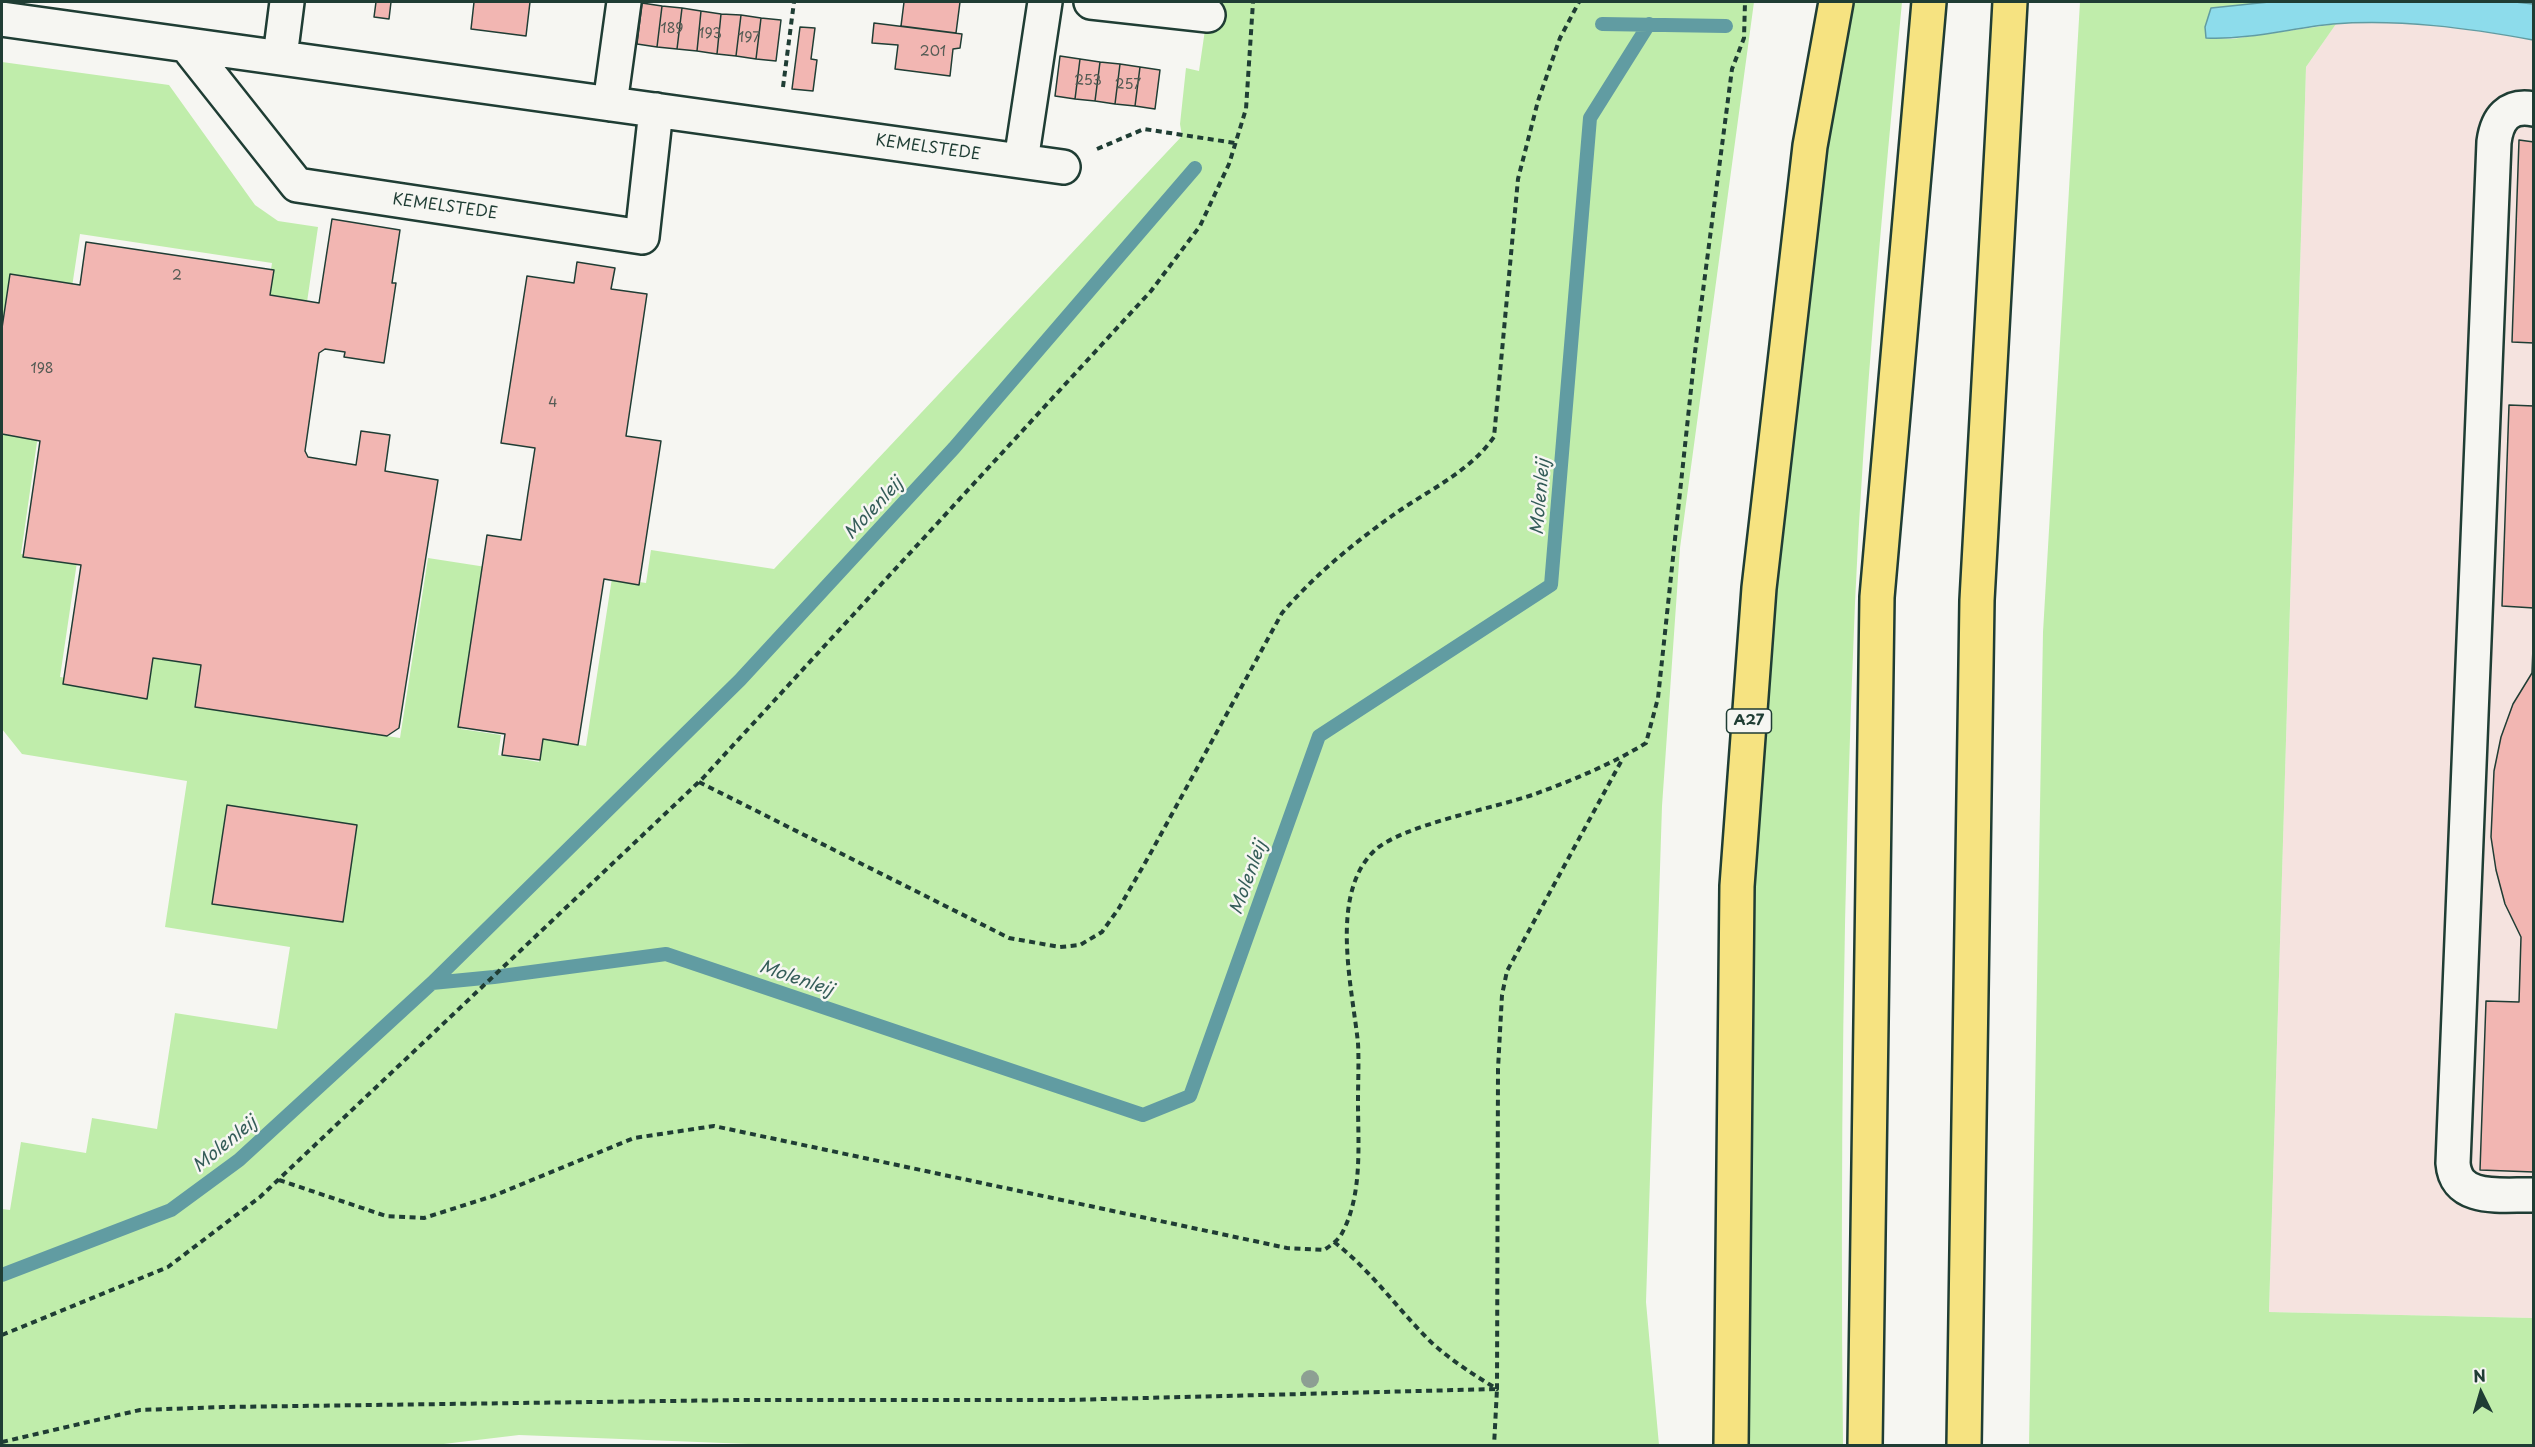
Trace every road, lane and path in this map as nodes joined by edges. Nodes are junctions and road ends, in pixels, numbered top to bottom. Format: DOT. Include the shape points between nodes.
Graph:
graph roads {
  1 [pos="287,2"];
  2 [pos="624,2"];
  3 [pos="794,2"];
  4 [pos="1045,2"];
  5 [pos="1091,2"];
  6 [pos="1253,2"];
  7 [pos="1579,2"];
  8 [pos="1745,2"];
  9 [pos="1836,2"];
  10 [pos="1929,2"];
  11 [pos="2010,2"];
  12 [pos="1208,15"];
  13 [pos="2,19"];
  14 [pos="187,46"];
  15 [pos="280,57"];
  16 [pos="610,104"];
  17 [pos="2534,109"];
  18 [pos="656,110"];
  19 [pos="778,127"];
  20 [pos="1235,143"];
  21 [pos="1021,161"];
  22 [pos="1063,167"];
  23 [pos="1623,757"];
  24 [pos="699,782"];
  25 [pos="279,1180"];
  26 [pos="2534,1195"];
  27 [pos="1334,1242"];
  28 [pos="2,1335"];
  29 [pos="1497,1389"];
  30 [pos="2,1442"];
  31 [pos="1494,1446"];
  32 [pos="1731,1446"];
  33 [pos="1865,1446"];
  34 [pos="1964,1446"];
  1 -- 15 [label="street"];
  2 -- 16 [label="street"];
  3 -- 19 [label="path"];
  4 -- 21 [label="street"];
  5 -- 12 [label="street"];
  6 -- 20 [label="path" via="1246,109"];
  7 -- 24 [label="path" via="1560,38 1538,101 1518,179 1494,438 1482,454 1389,518 1306,584 1282,613 1143,867 1102,932 1080,945 1060,947 1010,938"];
  8 -- 23 [label="path" via="1744,38 1732,69 1695,352 1658,698 1646,742"];
  9 -- 32 [label="highway, A27" via="1810,146 1759,588 1737,886"];
  10 -- 33 [label="highway" via="1877,597"];
  11 -- 34 [label="highway" via="1977,600"];
  13 -- 14 [label="street, KEMELSTEDE"];
  14 -- 15 [label="street, KEMELSTEDE"];
  14 -- 18 [label="street, KEMELSTEDE" via="297,185 642,237"];
  15 -- 16 [label="street, KEMELSTEDE"];
  16 -- 18 [label="street, KEMELSTEDE"];
  17 -- 26 [label="street" via="2518,108 2504,115 2496,127 2494,142 2453,1163 2454,1174 2465,1189"];
  18 -- 19 [label="street, KEMELSTEDE"];
  19 -- 21 [label="street, KEMELSTEDE"];
  20 -- 22 [label="path" via="1144,129"];
  20 -- 24 [label="path" via="1200,226 1151,291"];
  21 -- 22 [label="street, KEMELSTEDE"];
  23 -- 27 [label="path" via="1536,794 1399,835 1375,850 1360,867 1350,899 1347,936 1358,1047 1358,1168 1350,1212"];
  23 -- 29 [label="path" via="1507,971 1498,1069"];
  24 -- 25 [label="path"];
  25 -- 27 [label="path" via="386,1216 424,1218 493,1196 634,1138 714,1126 1287,1248 1324,1250"];
  25 -- 28 [label="path" via="168,1267"];
  27 -- 29 [label="path" via="1357,1259 1432,1342"];
  29 -- 30 [label="path" via="1066,1400 223,1407 140,1410"];
  29 -- 31 [label="path"];
}
